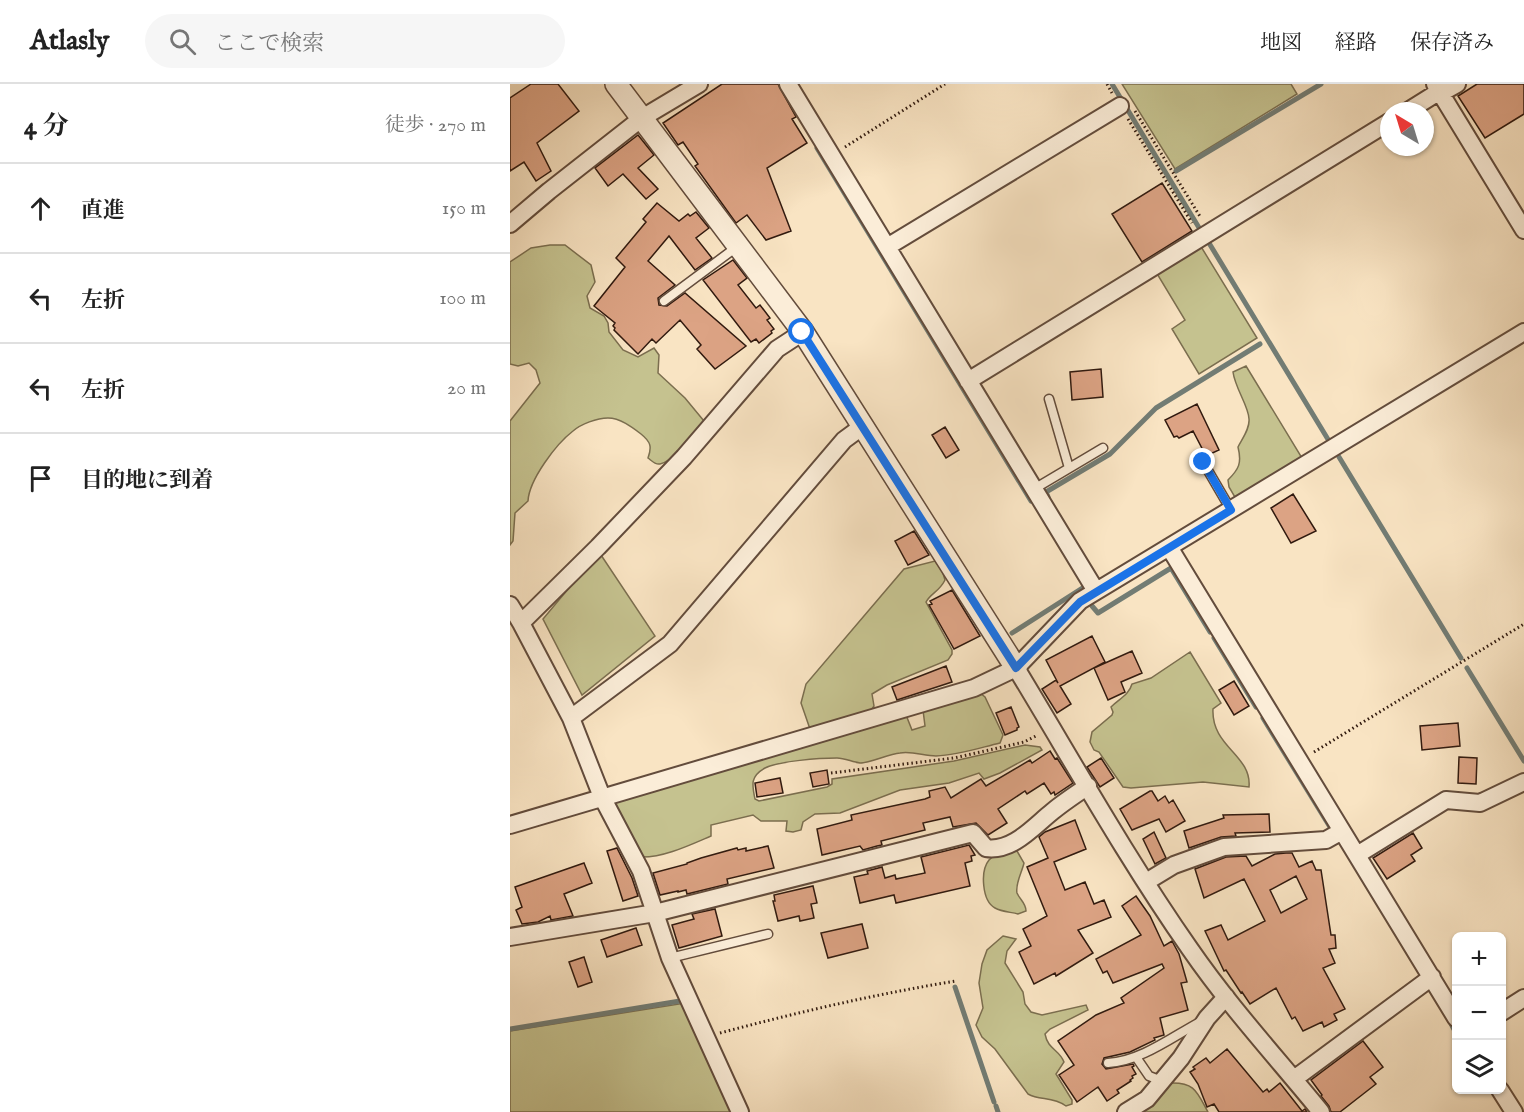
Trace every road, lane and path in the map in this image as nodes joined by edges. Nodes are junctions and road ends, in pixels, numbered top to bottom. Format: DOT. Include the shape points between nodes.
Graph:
graph roads {
  1 [pos="616,84"];
  2 [pos="699,84"];
  3 [pos="788,84"];
  4 [pos="945,84"];
  5 [pos="1107,84"];
  6 [pos="1457,84"];
  7 [pos="1439,90"];
  8 [pos="1421,102"];
  9 [pos="1126,105"];
  10 [pos="642,118"];
  11 [pos="1380,128"];
  12 [pos="831,155"];
  13 [pos="510,224"];
  14 [pos="1524,230"];
  15 [pos="1205,235"];
  16 [pos="738,246"];
  17 [pos="887,247"];
  18 [pos="664,301"];
  19 [pos="802,332"];
  20 [pos="1524,332"];
  21 [pos="968,381"];
  22 [pos="1049,399"];
  23 [pos="863,426"];
  24 [pos="1103,448"];
  25 [pos="1203,462"];
  26 [pos="1069,468"];
  27 [pos="1034,489"];
  28 [pos="1231,510"];
  29 [pos="1169,547"];
  30 [pos="1096,591"];
  31 [pos="510,605"];
  32 [pos="521,623"];
  33 [pos="1524,624"];
  34 [pos="1016,668"];
  35 [pos="571,718"];
  36 [pos="1052,727"];
  37 [pos="1300,761"];
  38 [pos="831,773"];
  39 [pos="1524,782"];
  40 [pos="1088,786"];
  41 [pos="602,797"];
  42 [pos="510,825"];
  43 [pos="1342,831"];
  44 [pos="1357,855"];
  45 [pos="1146,882"];
  46 [pos="655,913"];
  47 [pos="768,934"];
  48 [pos="510,937"];
  49 [pos="670,958"];
  50 [pos="1432,977"];
  51 [pos="956,981"];
  52 [pos="1226,997"];
  53 [pos="1524,998"];
  54 [pos="1506,1009"];
  55 [pos="1452,1011"];
  56 [pos="1207,1018"];
  57 [pos="707,1036"];
  58 [pos="1136,1057"];
  59 [pos="1108,1063"];
  60 [pos="1294,1079"];
  61 [pos="1162,1081"];
  62 [pos="1503,1094"];
  63 [pos="740,1112"];
  64 [pos="1126,1112"];
  65 [pos="1321,1112"];
  66 [pos="1514,1112"];
  1 -- 10 [label="street"];
  2 -- 10 [label="street"];
  3 -- 12 [label="street"];
  4 -- 12 [label="path"];
  5 -- 9 [label="path"];
  6 -- 7 [label="street"];
  7 -- 8 [label="street"];
  7 -- 14 [label="street"];
  9 -- 15 [label="path"];
  9 -- 15 [label="path"];
  9 -- 17 [label="street"];
  10 -- 13 [label="street"];
  10 -- 16 [label="street"];
  11 -- 15 [label="street"];
  12 -- 17 [label="street"];
  15 -- 21 [label="street"];
  16 -- 18 [label="lane"];
  16 -- 19 [label="street"];
  17 -- 21 [label="street"];
  19 -- 23 [label="street"];
  19 -- 32 [label="street" via="777,349 684,457"];
  20 -- 28 [label="street"];
  21 -- 27 [label="street"];
  22 -- 26 [label="lane"];
  23 -- 34 [label="street"];
  23 -- 35 [label="street" via="844,440 670,644"];
  24 -- 26 [label="lane"];
  25 -- 28 [label="lane"];
  26 -- 27 [label="lane"];
  27 -- 30 [label="street"];
  28 -- 29 [label="street"];
  29 -- 30 [label="street"];
  29 -- 37 [label="street"];
  30 -- 34 [label="street" via="1080,602"];
  31 -- 32 [label="street"];
  32 -- 35 [label="street"];
  33 -- 37 [label="path"];
  34 -- 36 [label="street"];
  34 -- 41 [label="street" via="974,688"];
  35 -- 41 [label="street"];
  36 -- 38 [label="path" via="1024,742 954,758"];
  36 -- 40 [label="street"];
  37 -- 43 [label="street"];
  39 -- 44 [label="street" via="1480,803 1446,800"];
  40 -- 45 [label="street"];
  40 -- 46 [label="street" via="1024,837 994,849 986,848 973,833"];
  41 -- 42 [label="street"];
  41 -- 46 [label="street" via="641,872"];
  43 -- 44 [label="street"];
  43 -- 45 [label="street" via="1326,840 1224,847 1174,865"];
  44 -- 50 [label="street"];
  45 -- 52 [label="street"];
  46 -- 48 [label="street"];
  46 -- 49 [label="street"];
  47 -- 49 [label="lane"];
  49 -- 57 [label="street"];
  50 -- 55 [label="street"];
  50 -- 60 [label="street"];
  51 -- 57 [label="path" via="809,1009"];
  52 -- 56 [label="street"];
  52 -- 60 [label="street"];
  53 -- 54 [label="street"];
  56 -- 58 [label="lane"];
  56 -- 61 [label="street"];
  57 -- 63 [label="street"];
  58 -- 59 [label="lane"];
  58 -- 61 [label="lane" via="1149,1076"];
  60 -- 65 [label="street"];
  61 -- 64 [label="street" via="1147,1099"];
  62 -- 66 [label="street"];
}
